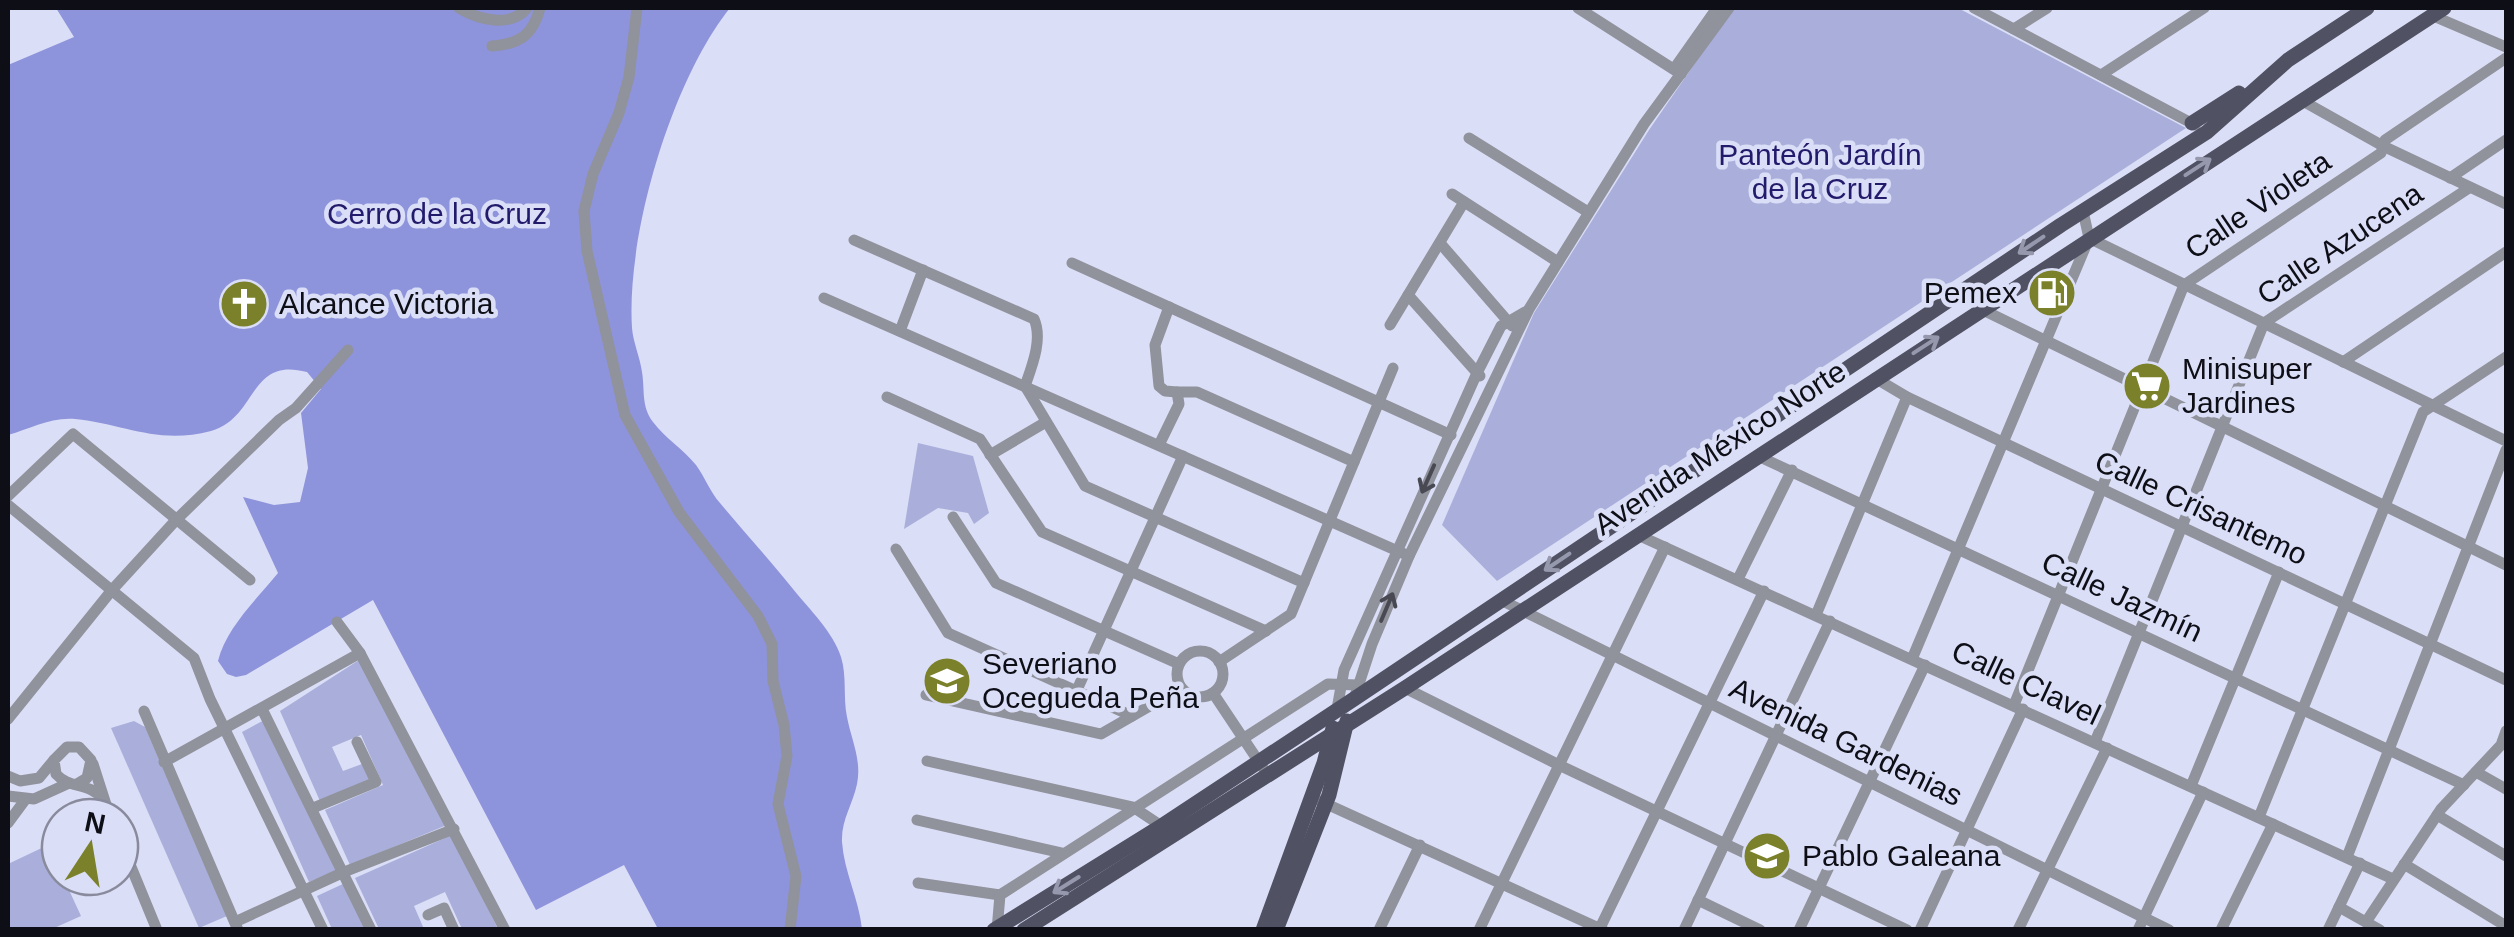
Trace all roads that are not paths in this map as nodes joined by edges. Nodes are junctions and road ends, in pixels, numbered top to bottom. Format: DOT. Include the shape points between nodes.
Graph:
graph roads {
  1 [pos="458,8"];
  2 [pos="528,8"];
  3 [pos="540,8"];
  4 [pos="637,8"];
  5 [pos="1578,8"];
  6 [pos="1729,8"];
  7 [pos="1974,8"];
  8 [pos="2047,8"];
  9 [pos="2204,8"];
  10 [pos="2367,8"];
  11 [pos="2438,11"];
  12 [pos="1712,13"];
  13 [pos="2014,29"];
  14 [pos="492,46"];
  15 [pos="2506,47"];
  16 [pos="2506,58"];
  17 [pos="1678,72"];
  18 [pos="2101,75"];
  19 [pos="2301,100"];
  20 [pos="2199,128"];
  21 [pos="1469,138"];
  22 [pos="2506,140"];
  23 [pos="2383,146"];
  24 [pos="2450,178"];
  25 [pos="2469,188"];
  26 [pos="1452,194"];
  27 [pos="1464,202"];
  28 [pos="2506,204"];
  29 [pos="2083,211"];
  30 [pos="1588,212"];
  31 [pos="2089,238"];
  32 [pos="854,240"];
  33 [pos="1440,243"];
  34 [pos="2506,252"];
  35 [pos="1558,262"];
  36 [pos="1072,263"];
  37 [pos="924,270"];
  38 [pos="2184,285"];
  39 [pos="1408,295"];
  40 [pos="824,298"];
  41 [pos="1169,307"];
  42 [pos="1981,309"];
  43 [pos="2264,323"];
  44 [pos="1390,326"];
  45 [pos="1513,326"];
  46 [pos="900,331"];
  47 [pos="2045,340"];
  48 [pos="348,350"];
  49 [pos="2506,357"];
  50 [pos="2343,362"];
  51 [pos="1392,368"];
  52 [pos="1477,373"];
  53 [pos="1875,378"];
  54 [pos="1024,386"];
  55 [pos="1489,386"];
  56 [pos="2142,388"];
  57 [pos="1178,392"];
  58 [pos="887,397"];
  59 [pos="1907,397"];
  60 [pos="1378,403"];
  61 [pos="2432,405"];
  62 [pos="1046,422"];
  63 [pos="2222,427"];
  64 [pos="1448,434"];
  65 [pos="1463,440"];
  66 [pos="2506,441"];
  67 [pos="2003,442"];
  68 [pos="1159,445"];
  69 [pos="2506,450"];
  70 [pos="990,455"];
  71 [pos="1183,456"];
  72 [pos="1758,456"];
  73 [pos="1354,462"];
  74 [pos="1792,470"];
  75 [pos="2102,489"];
  76 [pos="8,496"];
  77 [pos="1863,504"];
  78 [pos="8,505"];
  79 [pos="2385,506"];
  80 [pos="1155,516"];
  81 [pos="952,517"];
  82 [pos="176,520"];
  83 [pos="1330,520"];
  84 [pos="2182,527"];
  85 [pos="1638,535"];
  86 [pos="1665,546"];
  87 [pos="2468,547"];
  88 [pos="896,548"];
  89 [pos="1958,548"];
  90 [pos="1403,553"];
  91 [pos="2506,565"];
  92 [pos="1130,572"];
  93 [pos="2279,572"];
  94 [pos="1738,579"];
  95 [pos="250,580"];
  96 [pos="1304,583"];
  97 [pos="112,590"];
  98 [pos="1764,591"];
  99 [pos="2059,595"];
  100 [pos="1500,600"];
  101 [pos="2345,604"];
  102 [pos="1523,610"];
  103 [pos="1816,615"];
  104 [pos="1830,621"];
  105 [pos="337,622"];
  106 [pos="1104,630"];
  107 [pos="1266,631"];
  108 [pos="2139,633"];
  109 [pos="2430,644"];
  110 [pos="360,653"];
  111 [pos="1612,655"];
  112 [pos="1912,658"];
  113 [pos="1219,662"];
  114 [pos="1179,664"];
  115 [pos="1925,664"];
  116 [pos="2235,678"];
  117 [pos="2506,680"];
  118 [pos="1342,684"];
  119 [pos="1181,688"];
  120 [pos="1405,688"];
  121 [pos="1076,692"];
  122 [pos="1356,692"];
  123 [pos="1213,693"];
  124 [pos="926,695"];
  125 [pos="1709,702"];
  126 [pos="2019,707"];
  127 [pos="262,709"];
  128 [pos="2302,710"];
  129 [pos="144,711"];
  130 [pos="1132,716"];
  131 [pos="8,719"];
  132 [pos="1339,721"];
  133 [pos="227,729"];
  134 [pos="2506,731"];
  135 [pos="1775,735"];
  136 [pos="1243,738"];
  137 [pos="358,742"];
  138 [pos="2101,745"];
  139 [pos="2388,750"];
  140 [pos="1300,753"];
  141 [pos="54,760"];
  142 [pos="91,760"];
  143 [pos="927,761"];
  144 [pos="164,762"];
  145 [pos="1324,763"];
  146 [pos="1559,764"];
  147 [pos="1263,768"];
  148 [pos="2476,772"];
  149 [pos="8,776"];
  150 [pos="1869,782"];
  151 [pos="72,784"];
  152 [pos="2464,785"];
  153 [pos="2197,789"];
  154 [pos="2506,789"];
  155 [pos="8,796"];
  156 [pos="101,797"];
  157 [pos="102,797"];
  158 [pos="25,800"];
  159 [pos="1319,800"];
  160 [pos="313,808"];
  161 [pos="1134,808"];
  162 [pos="1658,810"];
  163 [pos="2437,816"];
  164 [pos="2258,817"];
  165 [pos="917,820"];
  166 [pos="8,823"];
  167 [pos="2273,824"];
  168 [pos="454,829"];
  169 [pos="1966,830"];
  170 [pos="1167,831"];
  171 [pos="1724,843"];
  172 [pos="1420,845"];
  173 [pos="1062,854"];
  174 [pos="2506,856"];
  175 [pos="2347,857"];
  176 [pos="2360,864"];
  177 [pos="2404,864"];
  178 [pos="2048,870"];
  179 [pos="344,872"];
  180 [pos="2394,879"];
  181 [pos="918,883"];
  182 [pos="1501,883"];
  183 [pos="1818,888"];
  184 [pos="140,889"];
  185 [pos="305,890"];
  186 [pos="1000,895"];
  187 [pos="1698,900"];
  188 [pos="2339,908"];
  189 [pos="428,916"];
  190 [pos="2366,922"];
  191 [pos="2141,924"];
  192 [pos="236,926"];
  193 [pos="2506,926"];
  194 [pos="996,929"];
  195 [pos="1600,929"];
  196 [pos="157,930"];
  197 [pos="322,930"];
  198 [pos="371,930"];
  199 [pos="454,930"];
  200 [pos="505,930"];
  201 [pos="790,930"];
  202 [pos="1024,930"];
  203 [pos="1263,930"];
  204 [pos="1276,930"];
  205 [pos="1380,930"];
  206 [pos="1479,930"];
  207 [pos="1684,930"];
  208 [pos="1760,930"];
  209 [pos="1799,930"];
  210 [pos="1908,930"];
  211 [pos="1920,930"];
  212 [pos="2018,930"];
  213 [pos="2169,930"];
  214 [pos="2221,930"];
  215 [pos="2328,930"];
  216 [pos="2380,930"];
  1 -- 2 [label="street" via="508,20"];
  3 -- 14 [label="street" via="526,38"];
  4 -- 201 [label="street" via="619,113 584,211 587,252 625,415 679,512 772,644 787,756 778,804 796,876"];
  5 -- 17 [label="street"];
  6 -- 12 [label="street"];
  7 -- 13 [label="street"];
  8 -- 13 [label="street"];
  9 -- 18 [label="street"];
  10 -- 20 [label="main road, Avenida México Norte"];
  11 -- 15 [label="street"];
  11 -- 19 [label="main road, Avenida México Norte"];
  12 -- 17 [label="street"];
  13 -- 18 [label="street"];
  16 -- 23 [label="street, Calle Violeta"];
  17 -- 30 [label="street"];
  18 -- 20 [label="street"];
  19 -- 23 [label="street"];
  31 -- 19 [label="main road, Avenida México Norte, one-way"];
  20 -- 29 [label="main road, Avenida México Norte"];
  21 -- 30 [label="street"];
  22 -- 24 [label="street"];
  23 -- 24 [label="street"];
  23 -- 38 [label="street, Calle Violeta" via="2381,154"];
  24 -- 25 [label="street"];
  25 -- 28 [label="street"];
  25 -- 43 [label="street, Calle Azucena"];
  26 -- 27 [label="street"];
  27 -- 33 [label="street"];
  27 -- 35 [label="street"];
  29 -- 31 [label="street"];
  29 -- 100 [label="main road, Avenida México Norte, one-way"];
  30 -- 35 [label="street"];
  31 -- 38 [label="street"];
  31 -- 42 [label="main road, Avenida México Norte"];
  31 -- 47 [label="street"];
  32 -- 37 [label="street"];
  33 -- 39 [label="street"];
  33 -- 45 [label="street"];
  34 -- 50 [label="street"];
  35 -- 45 [label="street"];
  36 -- 41 [label="street"];
  37 -- 46 [label="street"];
  37 -- 54 [label="street" via="1034,319 1034,360"];
  38 -- 43 [label="street"];
  38 -- 56 [label="street, Calle Violeta"];
  39 -- 44 [label="street"];
  39 -- 52 [label="street"];
  40 -- 46 [label="street"];
  41 -- 57 [label="street" via="1155,345 1159,386"];
  41 -- 60 [label="street"];
  42 -- 47 [label="street"];
  53 -- 42 [label="main road, Avenida México Norte, one-way"];
  43 -- 50 [label="street"];
  43 -- 63 [label="street, Calle Azucena"];
  45 -- 52 [label="street" via="1501,326"];
  45 -- 55 [label="street"];
  46 -- 54 [label="street"];
  47 -- 56 [label="street"];
  47 -- 67 [label="street"];
  48 -- 82 [label="street"];
  49 -- 61 [label="street"];
  50 -- 61 [label="street"];
  51 -- 60 [label="street"];
  52 -- 55 [label="street"];
  52 -- 64 [label="street"];
  53 -- 59 [label="street, Calle Crisantemo"];
  53 -- 72 [label="main road, Avenida México Norte"];
  54 -- 62 [label="street"];
  54 -- 68 [label="street"];
  55 -- 65 [label="street"];
  56 -- 63 [label="street"];
  56 -- 75 [label="street, Calle Violeta"];
  57 -- 68 [label="street"];
  57 -- 73 [label="street" via="1197,392"];
  58 -- 70 [label="street" via="980,440"];
  59 -- 67 [label="street, Calle Crisantemo"];
  59 -- 77 [label="street"];
  60 -- 64 [label="street"];
  60 -- 73 [label="street"];
  61 -- 66 [label="street"];
  61 -- 79 [label="street" via="2423,412"];
  62 -- 70 [label="street"];
  62 -- 80 [label="street" via="1085,486"];
  63 -- 79 [label="street"];
  63 -- 84 [label="street, Calle Azucena"];
  64 -- 65 [label="street"];
  64 -- 90 [label="street, one-way"];
  65 -- 90 [label="street"];
  67 -- 75 [label="street, Calle Crisantemo"];
  67 -- 89 [label="street"];
  68 -- 71 [label="street"];
  69 -- 87 [label="street"];
  70 -- 92 [label="street" via="1042,532"];
  71 -- 80 [label="street"];
  71 -- 83 [label="street"];
  72 -- 74 [label="street, Calle Jazmín"];
  72 -- 85 [label="main road, Avenida México Norte"];
  73 -- 83 [label="street"];
  74 -- 77 [label="street, Calle Jazmín"];
  74 -- 94 [label="street"];
  75 -- 84 [label="street, Calle Crisantemo"];
  75 -- 99 [label="street, Calle Violeta"];
  76 -- 82 [label="street" via="73,434"];
  77 -- 89 [label="street, Calle Jazmín"];
  77 -- 103 [label="street"];
  78 -- 97 [label="street"];
  79 -- 87 [label="street"];
  79 -- 101 [label="street"];
  80 -- 92 [label="street"];
  80 -- 96 [label="street"];
  81 -- 106 [label="street" via="996,583"];
  82 -- 95 [label="street"];
  82 -- 97 [label="street"];
  83 -- 90 [label="street"];
  83 -- 96 [label="street"];
  84 -- 93 [label="street, Calle Crisantemo"];
  84 -- 108 [label="street, Calle Azucena"];
  85 -- 86 [label="street, Calle Clavel"];
  85 -- 102 [label="main road, Avenida México Norte"];
  86 -- 94 [label="street, Calle Clavel"];
  86 -- 111 [label="street"];
  87 -- 91 [label="street"];
  87 -- 109 [label="street"];
  88 -- 121 [label="street" via="948,633"];
  89 -- 99 [label="street, Calle Jazmín"];
  89 -- 112 [label="street"];
  90 -- 118 [label="street"];
  122 -- 90 [label="street, one-way"];
  92 -- 106 [label="street"];
  92 -- 107 [label="street"];
  93 -- 101 [label="street, Calle Crisantemo"];
  93 -- 116 [label="street"];
  94 -- 98 [label="street, Calle Clavel"];
  96 -- 107 [label="street" via="1292,614"];
  97 -- 131 [label="street"];
  97 -- 133 [label="street" via="194,658"];
  98 -- 103 [label="street, Calle Clavel"];
  98 -- 125 [label="street"];
  99 -- 108 [label="street, Calle Jazmín"];
  99 -- 126 [label="street, Calle Violeta"];
  100 -- 102 [label="street, Avenida Gardenias"];
  100 -- 122 [label="main road, Avenida México Norte"];
  101 -- 109 [label="street, Calle Crisantemo"];
  101 -- 128 [label="street"];
  102 -- 111 [label="street, Avenida Gardenias"];
  102 -- 120 [label="main road, Avenida México Norte"];
  103 -- 104 [label="street, Calle Clavel"];
  104 -- 112 [label="street, Calle Clavel"];
  104 -- 135 [label="street"];
  105 -- 110 [label="street"];
  106 -- 114 [label="street"];
  106 -- 121 [label="street"];
  107 -- 113 [label="street"];
  108 -- 116 [label="street, Calle Jazmín"];
  108 -- 138 [label="street, Calle Azucena"];
  109 -- 117 [label="street, Calle Crisantemo"];
  109 -- 139 [label="street"];
  110 -- 127 [label="street"];
  110 -- 168 [label="street"];
  111 -- 125 [label="street, Avenida Gardenias"];
  111 -- 146 [label="street"];
  112 -- 115 [label="street, Calle Clavel"];
  113 -- 114 [label="street" via="1198,651"];
  113 -- 123 [label="street" via="1221,682"];
  114 -- 119 [label="street"];
  115 -- 126 [label="street, Calle Clavel"];
  115 -- 150 [label="street"];
  116 -- 128 [label="street, Calle Jazmín"];
  116 -- 153 [label="street"];
  118 -- 122 [label="street"];
  118 -- 132 [label="street"];
  118 -- 136 [label="street" via="1328,684"];
  119 -- 123 [label="street" via="1196,696"];
  119 -- 130 [label="street"];
  120 -- 132 [label="main road, Avenida México Norte"];
  120 -- 146 [label="street"];
  121 -- 130 [label="street"];
  122 -- 132 [label="main road"];
  123 -- 136 [label="street"];
  124 -- 130 [label="street" via="1101,734"];
  125 -- 135 [label="street, Avenida Gardenias"];
  125 -- 162 [label="street"];
  126 -- 138 [label="street, Calle Clavel"];
  126 -- 169 [label="street, Calle Violeta"];
  127 -- 133 [label="street"];
  127 -- 160 [label="street"];
  128 -- 139 [label="street, Calle Jazmín"];
  128 -- 164 [label="street"];
  129 -- 144 [label="street"];
  132 -- 140 [label="main road, Avenida México Norte"];
  132 -- 145 [label="main road"];
  132 -- 147 [label="main road, Avenida México Norte"];
  132 -- 159 [label="main road"];
  133 -- 144 [label="street"];
  133 -- 185 [label="street"];
  134 -- 148 [label="street"];
  135 -- 150 [label="street, Avenida Gardenias"];
  135 -- 171 [label="street"];
  136 -- 147 [label="street"];
  136 -- 161 [label="street"];
  137 -- 160 [label="street" via="376,782"];
  138 -- 153 [label="street, Calle Clavel"];
  138 -- 178 [label="street, Calle Azucena"];
  139 -- 152 [label="street, Calle Jazmín"];
  139 -- 175 [label="street"];
  140 -- 145 [label="main road" via="1320,752"];
  140 -- 147 [label="main road, Avenida México Norte"];
  141 -- 142 [label="street" via="73,746"];
  141 -- 149 [label="street" via="38,778 20,782"];
  141 -- 151 [label="street" via="56,774"];
  142 -- 151 [label="street" via="87,778"];
  142 -- 157 [label="street"];
  143 -- 161 [label="street"];
  144 -- 192 [label="street"];
  145 -- 159 [label="main road"];
  146 -- 162 [label="street"];
  146 -- 182 [label="street"];
  147 -- 170 [label="main road, Avenida México Norte"];
  148 -- 152 [label="street"];
  148 -- 154 [label="street"];
  150 -- 169 [label="street, Avenida Gardenias"];
  150 -- 183 [label="street"];
  151 -- 156 [label="street"];
  151 -- 158 [label="street"];
  152 -- 163 [label="street"];
  153 -- 164 [label="street, Calle Clavel"];
  153 -- 191 [label="street"];
  155 -- 158 [label="street"];
  158 -- 166 [label="street"];
  159 -- 172 [label="street"];
  159 -- 203 [label="main road"];
  159 -- 204 [label="main road"];
  160 -- 179 [label="street"];
  161 -- 170 [label="street"];
  161 -- 173 [label="street"];
  162 -- 171 [label="street"];
  162 -- 195 [label="street"];
  163 -- 174 [label="street"];
  163 -- 177 [label="street"];
  164 -- 167 [label="street, Calle Clavel"];
  165 -- 173 [label="street"];
  167 -- 175 [label="street, Calle Clavel"];
  167 -- 214 [label="street"];
  168 -- 179 [label="street"];
  168 -- 200 [label="street"];
  169 -- 178 [label="street, Avenida Gardenias"];
  169 -- 211 [label="street, Calle Violeta"];
  170 -- 194 [label="main road, Avenida México Norte, one-way"];
  170 -- 202 [label="main road, Avenida México Norte"];
  171 -- 183 [label="street"];
  171 -- 187 [label="street"];
  172 -- 182 [label="street"];
  172 -- 205 [label="street"];
  173 -- 186 [label="street"];
  175 -- 176 [label="street, Calle Clavel"];
  176 -- 180 [label="street, Calle Clavel"];
  176 -- 188 [label="street"];
  177 -- 180 [label="street"];
  177 -- 193 [label="street"];
  178 -- 191 [label="street, Avenida Gardenias"];
  178 -- 212 [label="street, Calle Azucena"];
  179 -- 185 [label="street"];
  179 -- 198 [label="street"];
  180 -- 190 [label="street"];
  181 -- 186 [label="street"];
  182 -- 195 [label="street"];
  182 -- 206 [label="street"];
  183 -- 209 [label="street"];
  183 -- 210 [label="street"];
  184 -- 196 [label="street"];
  185 -- 192 [label="street"];
  185 -- 197 [label="street"];
  186 -- 194 [label="street"];
  187 -- 207 [label="street"];
  187 -- 208 [label="street"];
  188 -- 190 [label="street"];
  188 -- 215 [label="street"];
  189 -- 199 [label="street" via="444,908"];
  190 -- 216 [label="street"];
  191 -- 213 [label="street, Avenida Gardenias"];
}
